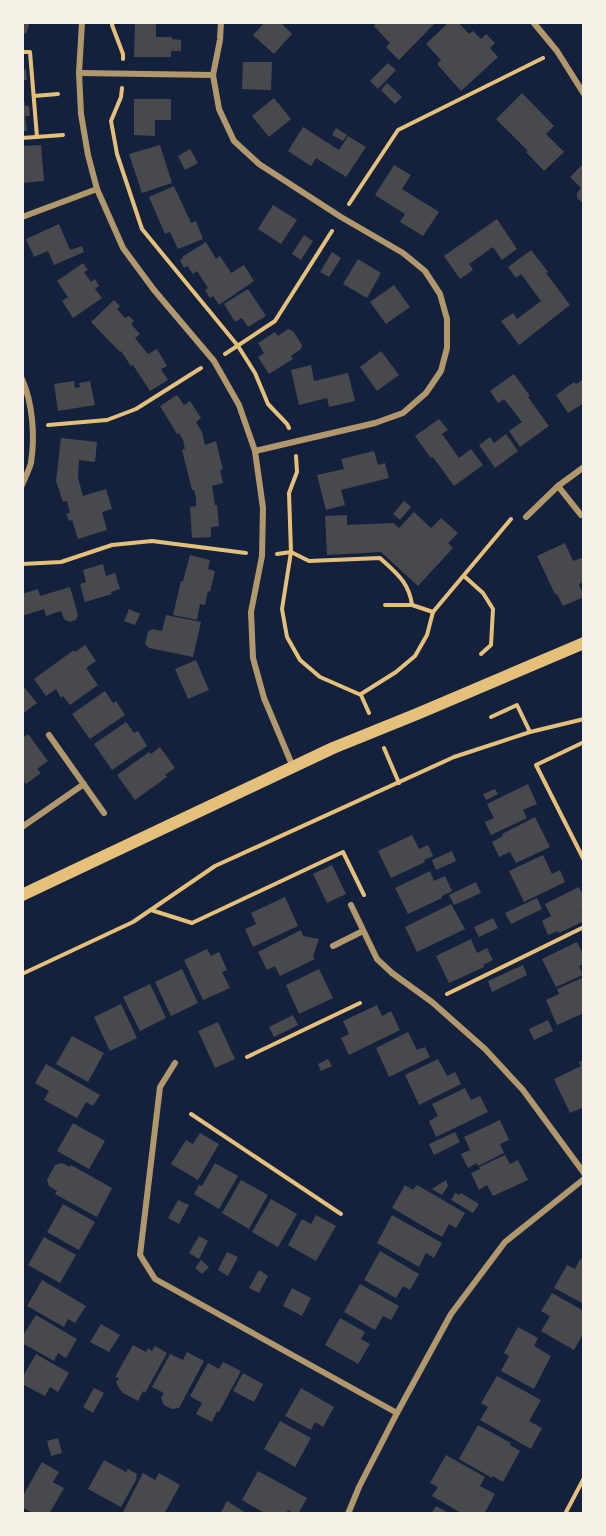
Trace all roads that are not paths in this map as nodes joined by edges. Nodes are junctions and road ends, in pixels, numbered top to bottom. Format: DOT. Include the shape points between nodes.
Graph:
graph roads {
  1 [pos="82,22"];
  2 [pos="221,22"];
  3 [pos="533,22"];
  4 [pos="79,73"];
  5 [pos="213,75"];
  6 [pos="584,94"];
  7 [pos="97,189"];
  8 [pos="22,217"];
  9 [pos="22,379"];
  10 [pos="255,451"];
  11 [pos="584,467"];
  12 [pos="22,485"];
  13 [pos="558,486"];
  14 [pos="580,515"];
  15 [pos="526,517"];
  16 [pos="584,643"];
  17 [pos="48,735"];
  18 [pos="292,767"];
  19 [pos="84,784"];
  20 [pos="104,813"];
  21 [pos="22,827"];
  22 [pos="22,895"];
  23 [pos="351,905"];
  24 [pos="363,931"];
  25 [pos="333,946"];
  26 [pos="176,1063"];
  27 [pos="584,1173"];
  28 [pos="584,1179"];
  29 [pos="397,1413"];
  30 [pos="348,1514"];
  1 -- 4 [label="street"];
  2 -- 5 [label="street"];
  3 -- 6 [label="street"];
  4 -- 5 [label="street"];
  4 -- 7 [label="street" via="81,114"];
  5 -- 10 [label="street" via="219,109 234,141 259,164 403,253 425,271 440,294 447,319 447,348 441,370 426,393 404,412 375,423"];
  7 -- 8 [label="street"];
  7 -- 10 [label="street" via="123,248 214,361 239,405"];
  9 -- 12 [label="street" via="33,426 30,464"];
  10 -- 18 [label="street" via="263,508 262,556 251,612 253,658 264,698"];
  11 -- 13 [label="street"];
  13 -- 14 [label="street"];
  13 -- 15 [label="street"];
  16 -- 18 [label="main road"];
  17 -- 19 [label="street"];
  18 -- 22 [label="main road"];
  19 -- 20 [label="street"];
  19 -- 21 [label="street"];
  23 -- 24 [label="street"];
  24 -- 25 [label="street"];
  24 -- 27 [label="street" via="376,959 486,1049 523,1090"];
  26 -- 29 [label="street" via="160,1087 140,1255 155,1279"];
  28 -- 29 [label="street" via="505,1242 452,1314"];
  29 -- 30 [label="street"];
}
